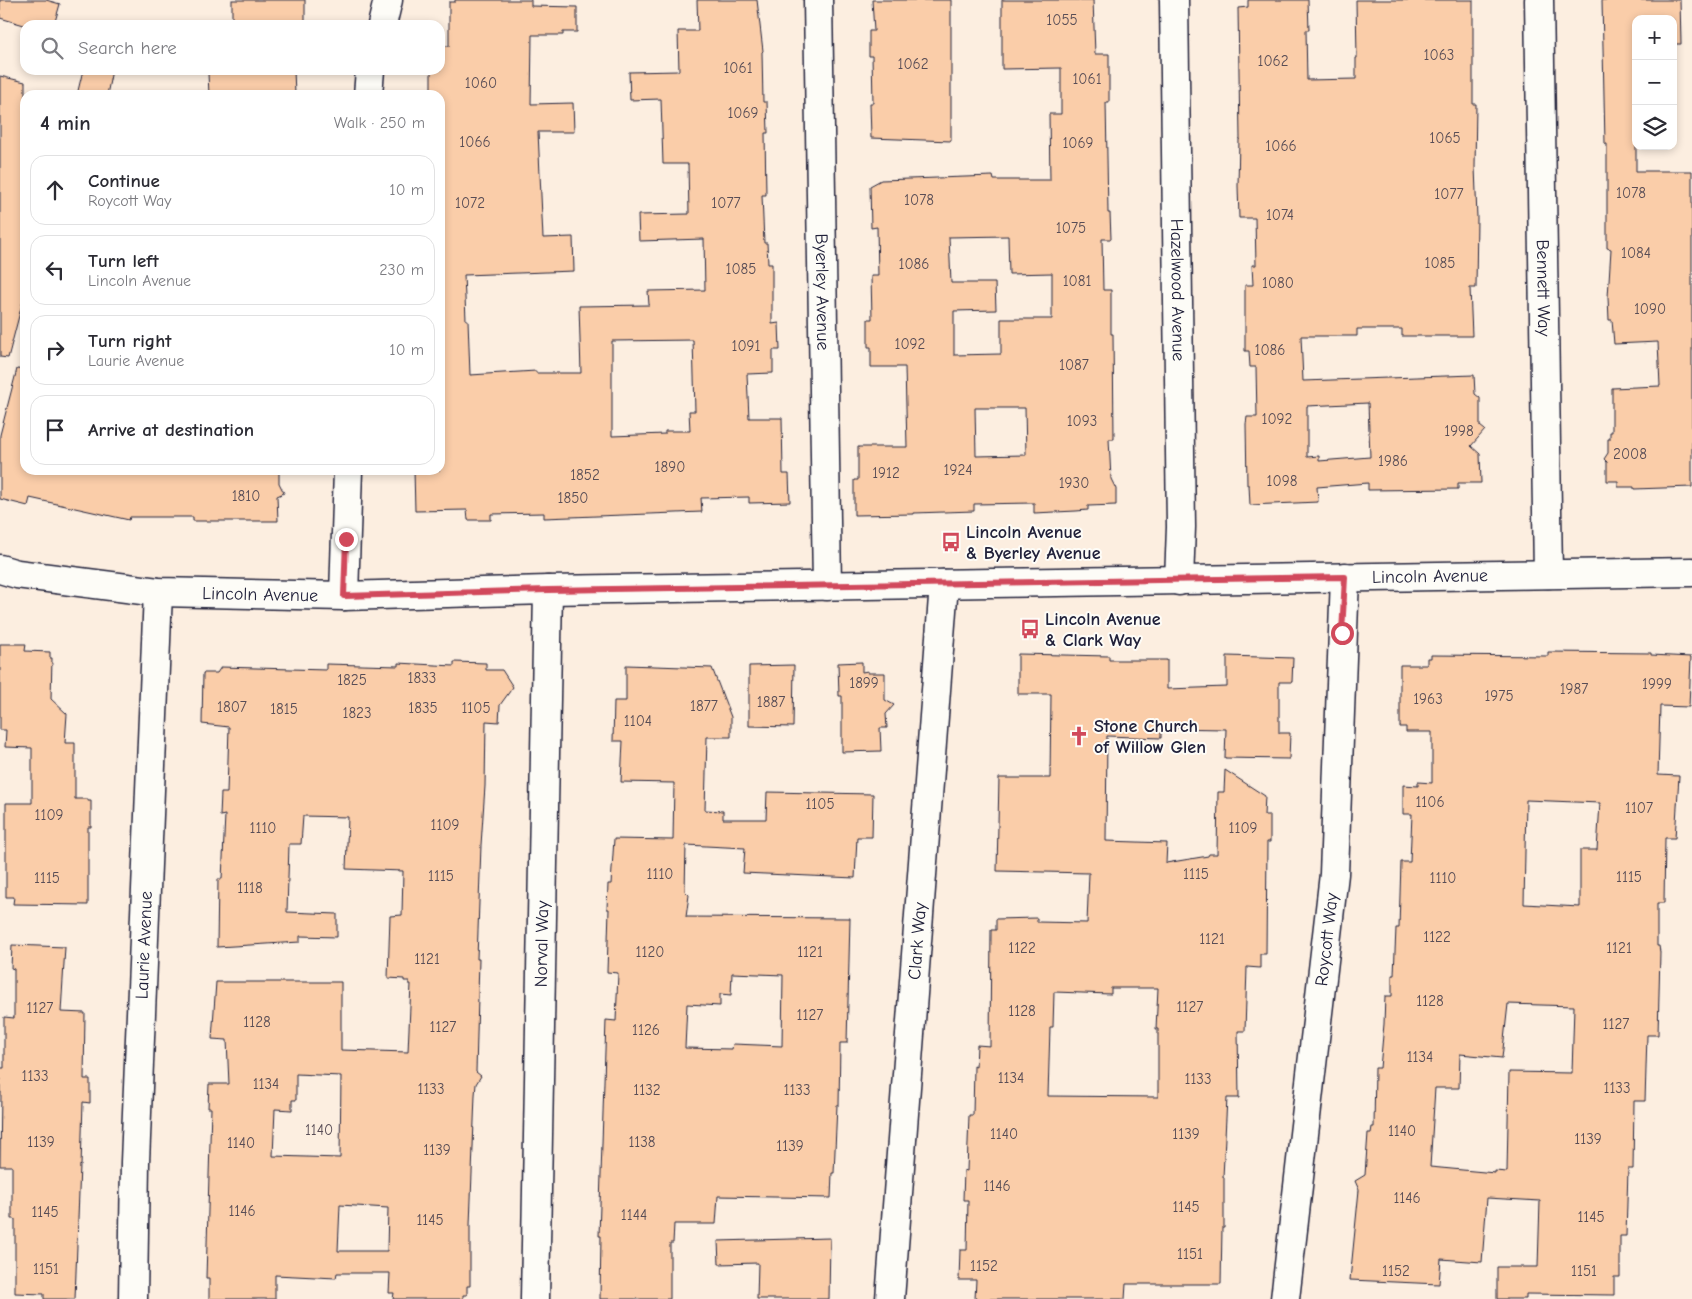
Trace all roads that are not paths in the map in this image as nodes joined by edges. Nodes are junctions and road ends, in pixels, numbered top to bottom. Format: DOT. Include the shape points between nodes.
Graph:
graph roads {
  1 [pos="388,0"];
  2 [pos="818,0"];
  3 [pos="1174,0"];
  4 [pos="1539,0"];
  5 [pos="383,20"];
  6 [pos="370,75"];
  7 [pos="368,90"];
  8 [pos="348,475"];
  9 [pos="0,569"];
  10 [pos="1692,572"];
  11 [pos="1548,574"];
  12 [pos="1345,577"];
  13 [pos="1179,580"];
  14 [pos="944,584"];
  15 [pos="827,586"];
  16 [pos="548,590"];
  17 [pos="158,592"];
  18 [pos="344,596"];
  19 [pos="133,1299"];
  20 [pos="535,1299"];
  21 [pos="890,1299"];
  22 [pos="1285,1299"];
  1 -- 5 [label="street"];
  2 -- 15 [label="street, Byerley Avenue"];
  3 -- 13 [label="street, Hazelwood Avenue"];
  4 -- 11 [label="street, Bennett Way"];
  6 -- 7 [label="street"];
  8 -- 18 [label="street"];
  9 -- 17 [label="street, Lincoln Avenue"];
  10 -- 11 [label="street, Lincoln Avenue"];
  11 -- 12 [label="street, Lincoln Avenue"];
  12 -- 13 [label="street, Lincoln Avenue"];
  12 -- 22 [label="street, Roycott Way" via="1334,874"];
  13 -- 14 [label="street, Lincoln Avenue"];
  14 -- 15 [label="street, Lincoln Avenue"];
  14 -- 21 [label="street, Clark Way"];
  15 -- 16 [label="street, Lincoln Avenue"];
  16 -- 18 [label="street, Lincoln Avenue"];
  16 -- 20 [label="street, Norval Way"];
  17 -- 18 [label="street, Lincoln Avenue"];
  17 -- 19 [label="street, Laurie Avenue" via="135,1162"];
}
